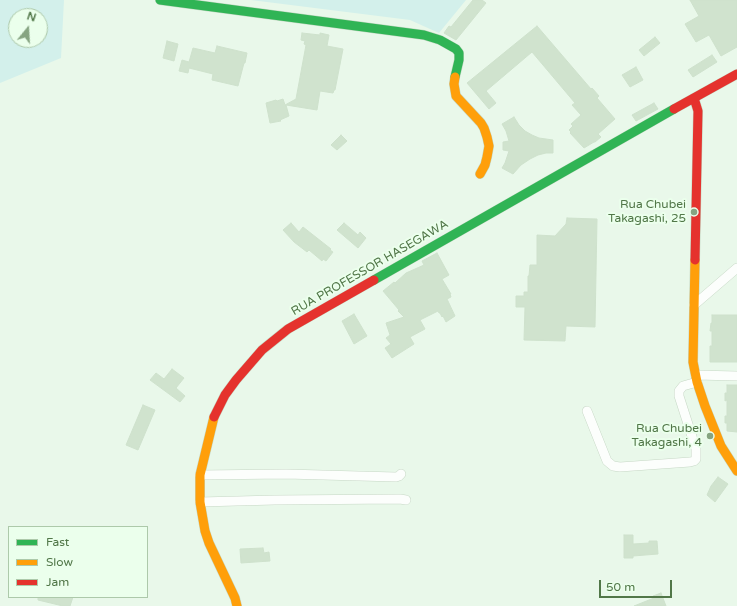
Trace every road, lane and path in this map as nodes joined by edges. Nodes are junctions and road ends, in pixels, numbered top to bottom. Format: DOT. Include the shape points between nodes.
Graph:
graph roads {
  1 [pos="160,0"];
  2 [pos="737,74"];
  3 [pos="694,98"];
  4 [pos="480,174"];
  5 [pos="737,268"];
  6 [pos="694,305"];
  7 [pos="737,376"];
  8 [pos="696,379"];
  9 [pos="587,411"];
  10 [pos="734,462"];
  11 [pos="737,471"];
  12 [pos="401,474"];
  13 [pos="200,475"];
  14 [pos="406,500"];
  15 [pos="200,502"];
  16 [pos="237,606"];
  1 -- 4 [label="street" via="424,35 440,40 456,49 458,53 454,84 456,96 481,122 487,136 487,157"];
  2 -- 3 [label="street, RUA PROFESSOR HASEGAWA"];
  3 -- 6 [label="street" via="698,111"];
  3 -- 13 [label="street, RUA PROFESSOR HASEGAWA" via="288,329 262,350 225,395 213,420"];
  5 -- 6 [label="street"];
  6 -- 8 [label="street"];
  7 -- 8 [label="street"];
  8 -- 9 [label="street" via="679,391 696,449 694,461 613,466 607,461"];
  8 -- 10 [label="street" via="721,446"];
  10 -- 11 [label="street"];
  12 -- 13 [label="street" via="396,478 286,474"];
  13 -- 15 [label="street, RUA PROFESSOR HASEGAWA"];
  14 -- 15 [label="street"];
  15 -- 16 [label="street, RUA PROFESSOR HASEGAWA" via="209,543"];
}
